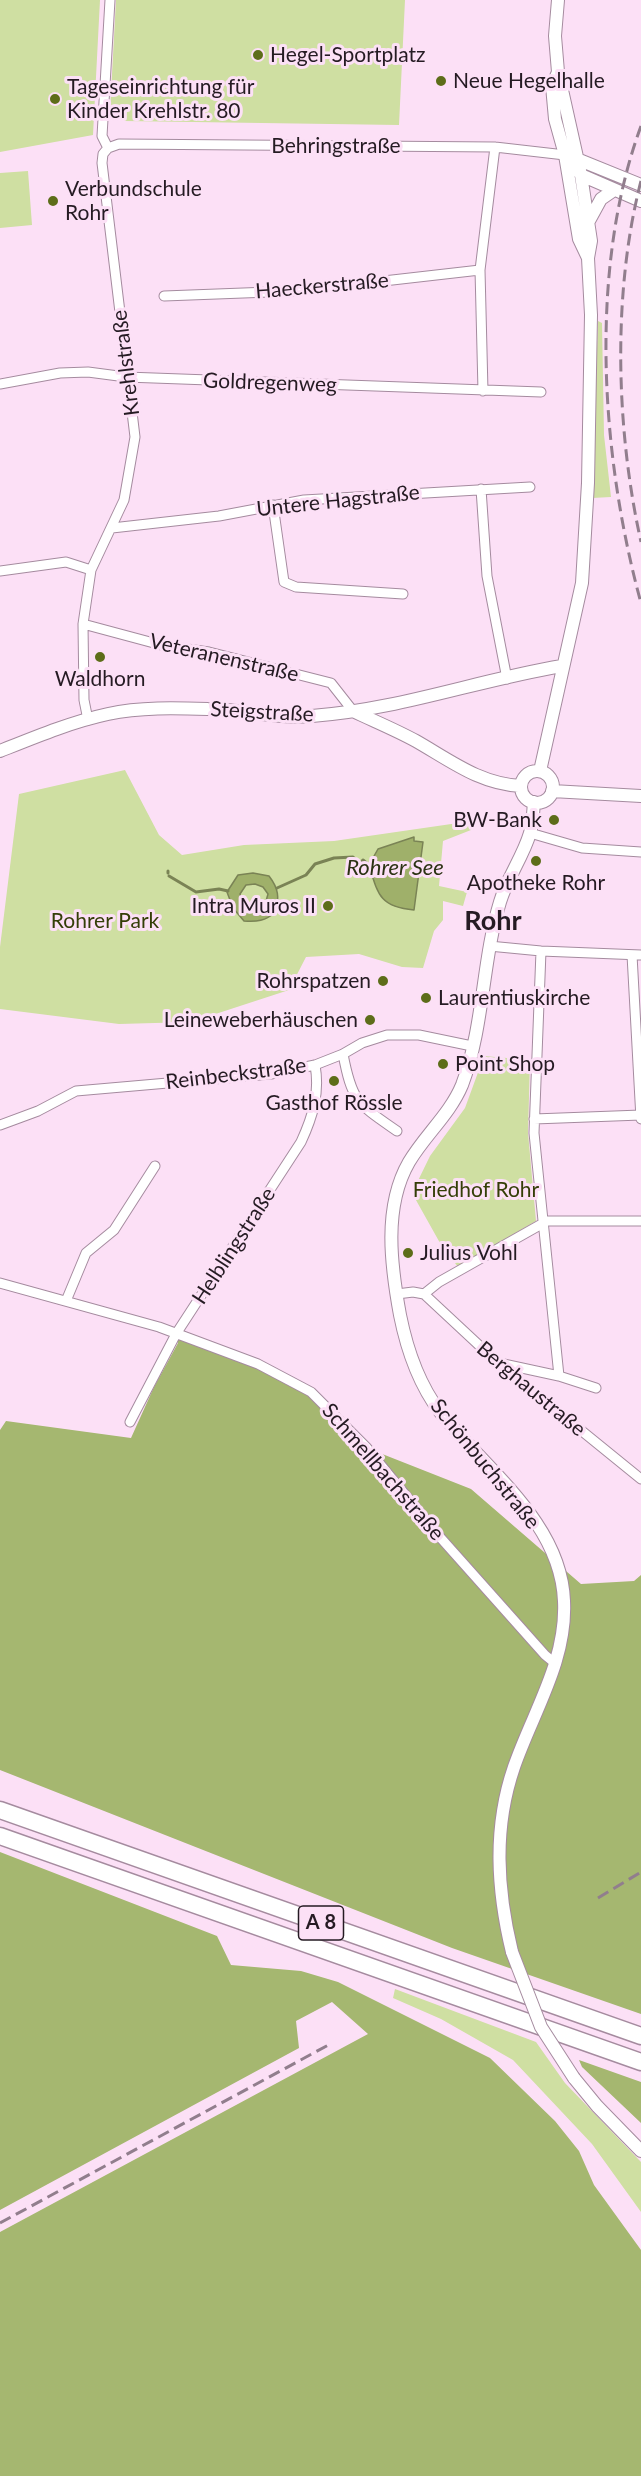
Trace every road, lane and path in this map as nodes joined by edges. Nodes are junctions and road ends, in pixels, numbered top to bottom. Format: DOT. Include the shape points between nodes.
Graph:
graph roads {
  1 [pos="110,0"];
  2 [pos="558,0"];
  3 [pos="558,72"];
  4 [pos="495,147"];
  5 [pos="108,148"];
  6 [pos="565,155"];
  7 [pos="578,159"];
  8 [pos="581,175"];
  9 [pos="641,185"];
  10 [pos="614,190"];
  11 [pos="641,201"];
  12 [pos="589,221"];
  13 [pos="588,258"];
  14 [pos="480,270"];
  15 [pos="164,296"];
  16 [pos="126,377"];
  17 [pos="0,384"];
  18 [pos="483,391"];
  19 [pos="541,392"];
  20 [pos="530,487"];
  21 [pos="481,489"];
  22 [pos="273,505"];
  23 [pos="112,528"];
  24 [pos="0,568"];
  25 [pos="91,570"];
  26 [pos="403,594"];
  27 [pos="83,624"];
  28 [pos="562,666"];
  29 [pos="507,679"];
  30 [pos="382,704"];
  31 [pos="353,711"];
  32 [pos="88,720"];
  33 [pos="381,723"];
  34 [pos="0,751"];
  35 [pos="540,771"];
  36 [pos="522,786"];
  37 [pos="552,791"];
  38 [pos="641,796"];
  39 [pos="534,802"];
  40 [pos="530,833"];
  41 [pos="641,852"];
  42 [pos="489,946"];
  43 [pos="541,951"];
  44 [pos="637,955"];
  45 [pos="639,1022"];
  46 [pos="472,1046"];
  47 [pos="344,1054"];
  48 [pos="315,1065"];
  49 [pos="641,1116"];
  50 [pos="534,1119"];
  51 [pos="0,1125"];
  52 [pos="397,1131"];
  53 [pos="154,1166"];
  54 [pos="641,1221"];
  55 [pos="542,1223"];
  56 [pos="0,1283"];
  57 [pos="397,1294"];
  58 [pos="424,1294"];
  59 [pos="66,1301"];
  60 [pos="176,1334"];
  61 [pos="497,1362"];
  62 [pos="560,1376"];
  63 [pos="596,1388"];
  64 [pos="130,1422"];
  65 [pos="641,1479"];
  66 [pos="556,1664"];
  67 [pos="0,1810"];
  68 [pos="0,1836"];
  69 [pos="641,2036"];
  70 [pos="641,2062"];
  71 [pos="641,2151"];
  1 -- 5 [label="street, Krehlstraße" via="102,136"];
  2 -- 3 [label="main road"];
  3 -- 6 [label="main road" via="552,86 555,119"];
  3 -- 7 [label="main road"];
  4 -- 5 [label="street, Behringstraße" via="119,144"];
  4 -- 6 [label="street, Behringstraße"];
  4 -- 14 [label="street"];
  5 -- 16 [label="street, Krehlstraße" via="102,163"];
  6 -- 7 [label="main road"];
  6 -- 8 [label="main road"];
  6 -- 13 [label="main road" via="579,239"];
  7 -- 8 [label="main road"];
  7 -- 9 [label="main road"];
  8 -- 10 [label="main road"];
  8 -- 12 [label="main road"];
  10 -- 11 [label="main road"];
  10 -- 12 [label="main road" via="602,199"];
  12 -- 13 [label="main road"];
  13 -- 28 [label="main road" via="591,340 585,554"];
  14 -- 15 [label="street, Haeckerstraße" via="296,291"];
  14 -- 18 [label="street"];
  16 -- 17 [label="street, Goldregenweg" via="60,373"];
  16 -- 18 [label="street, Goldregenweg"];
  16 -- 23 [label="street, Krehlstraße" via="135,437 124,500"];
  18 -- 19 [label="street, Goldregenweg"];
  20 -- 21 [label="street, Untere Hagstraße"];
  21 -- 22 [label="street, Untere Hagstraße"];
  21 -- 29 [label="street" via="487,576"];
  22 -- 23 [label="street, Untere Hagstraße" via="219,516"];
  22 -- 26 [label="street" via="281,575 288,585"];
  23 -- 25 [label="street, Krehlstraße"];
  24 -- 25 [label="street" via="66,562"];
  25 -- 27 [label="street, Krehlstraße"];
  27 -- 31 [label="street, Veteranenstraße" via="331,683"];
  27 -- 32 [label="street, Krehlstraße"];
  28 -- 29 [label="main road, Steigstraße"];
  28 -- 35 [label="main road"];
  29 -- 30 [label="main road, Steigstraße"];
  30 -- 31 [label="main road, Steigstraße"];
  30 -- 33 [label="main road"];
  31 -- 32 [label="main road, Steigstraße" via="292,717 210,709 157,709 117,712"];
  31 -- 33 [label="main road"];
  32 -- 34 [label="main road, Steigstraße"];
  33 -- 36 [label="main road" via="470,773 505,785"];
  35 -- 36 [label="main road" via="527,775"];
  35 -- 37 [label="main road" via="550,777"];
  36 -- 39 [label="main road" via="525,797"];
  37 -- 38 [label="main road"];
  37 -- 39 [label="main road" via="546,800"];
  39 -- 40 [label="main road, Schönbuchstraße"];
  40 -- 41 [label="street" via="582,848"];
  40 -- 42 [label="main road, Schönbuchstraße" via="502,894"];
  42 -- 43 [label="street"];
  42 -- 46 [label="main road, Schönbuchstraße"];
  43 -- 44 [label="street"];
  43 -- 50 [label="street"];
  44 -- 45 [label="street"];
  45 -- 49 [label="street"];
  46 -- 47 [label="street, Reinbeckstraße" via="419,1035 387,1035"];
  46 -- 57 [label="main road, Schönbuchstraße" via="460,1089 408,1164 397,1193 392,1227"];
  47 -- 48 [label="street, Reinbeckstraße"];
  47 -- 52 [label="street" via="354,1096 365,1109"];
  48 -- 51 [label="street, Reinbeckstraße" via="272,1074 87,1089"];
  48 -- 60 [label="street, Helblingstraße" via="316,1097 312,1119 301,1142"];
  49 -- 50 [label="street"];
  50 -- 55 [label="street"];
  53 -- 59 [label="street" via="114,1230 86,1253"];
  54 -- 55 [label="street"];
  55 -- 58 [label="street"];
  55 -- 62 [label="street"];
  56 -- 59 [label="street, Schmellbachstraße"];
  57 -- 58 [label="street"];
  57 -- 66 [label="main road, Schönbuchstraße" via="409,1352 426,1389 440,1411 532,1519 556,1561 564,1604"];
  58 -- 61 [label="street, Berghaustraße"];
  59 -- 60 [label="street, Schmellbachstraße"];
  60 -- 64 [label="street, Helblingstraße"];
  60 -- 66 [label="street, Schmellbachstraße" via="291,1380 329,1408"];
  61 -- 62 [label="street"];
  61 -- 65 [label="street, Berghaustraße"];
  62 -- 63 [label="street"];
  66 -- 71 [label="main road, Schönbuchstraße, bridge" via="514,1768 503,1811 500,1883 512,1952 533,2010 555,2050 601,2110"];
  67 -- 69 [label="highway, A 8"];
  68 -- 70 [label="highway, A 8"];
}
